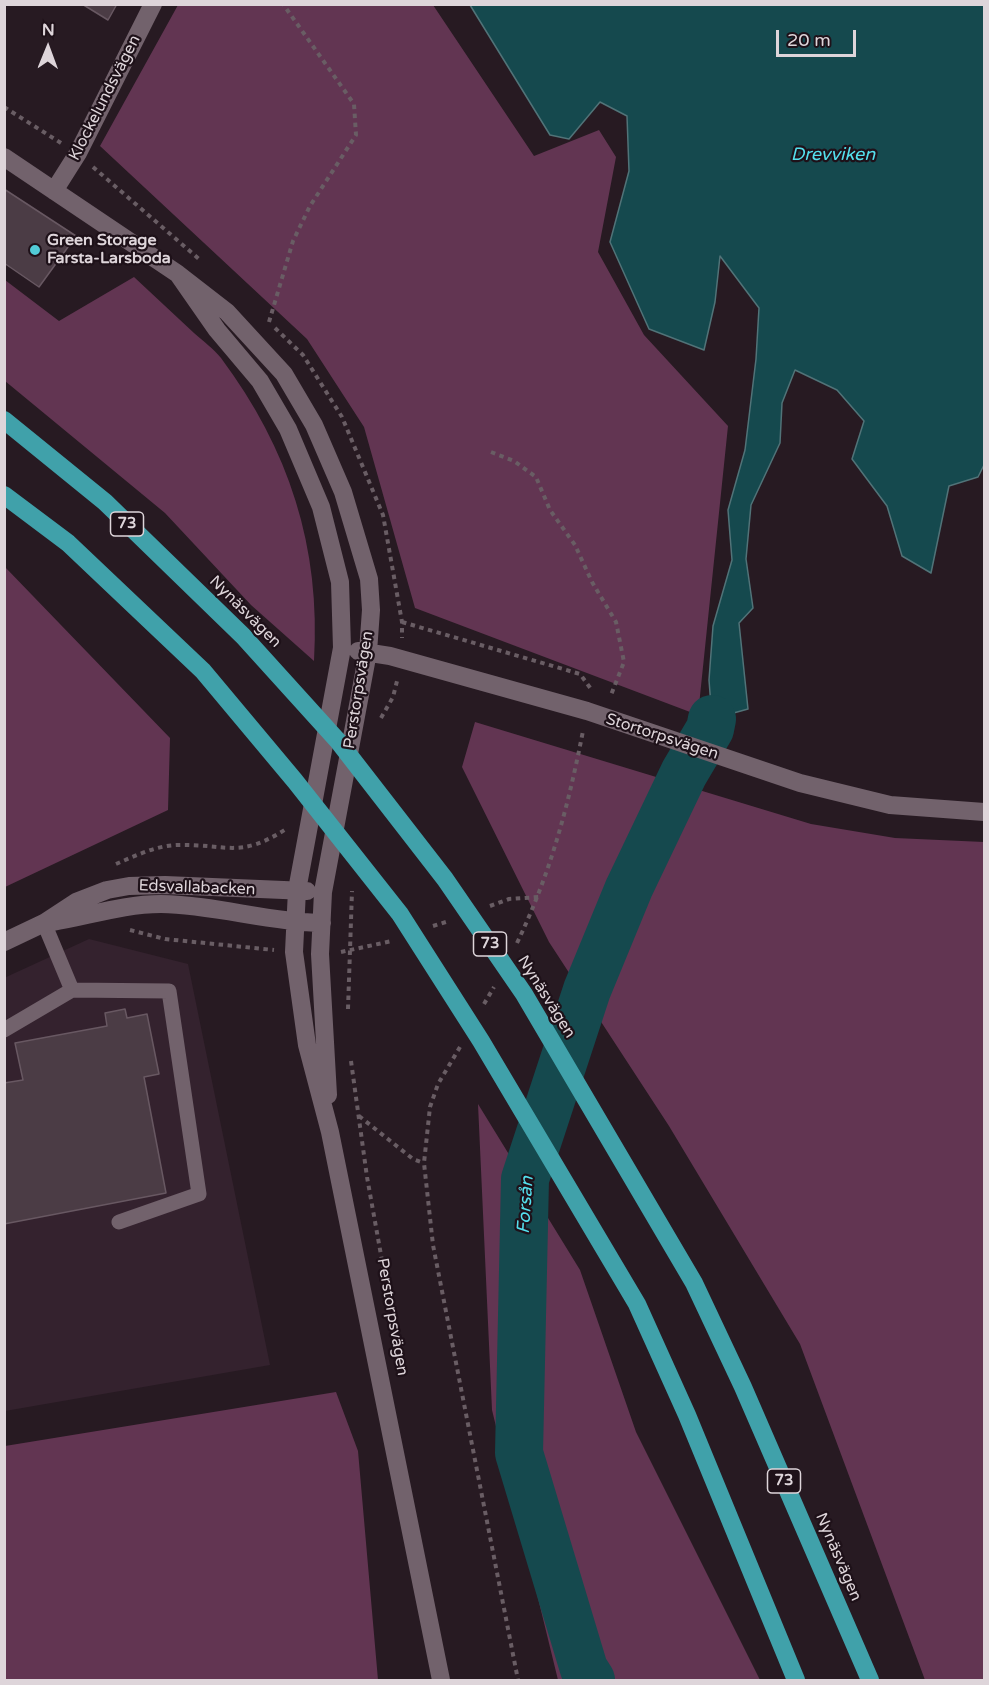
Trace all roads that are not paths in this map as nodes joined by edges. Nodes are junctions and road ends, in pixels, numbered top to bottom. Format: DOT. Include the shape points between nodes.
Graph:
graph roads {
  1 [pos="153,4"];
  2 [pos="4,157"];
  3 [pos="54,191"];
  4 [pos="178,274"];
  5 [pos="4,420"];
  6 [pos="4,495"];
  7 [pos="342,648"];
  8 [pos="368,652"];
  9 [pos="984,812"];
  10 [pos="297,890"];
  11 [pos="324,892"];
  12 [pos="109,899"];
  13 [pos="44,923"];
  14 [pos="295,923"];
  15 [pos="322,923"];
  16 [pos="4,942"];
  17 [pos="72,990"];
  18 [pos="4,1030"];
  19 [pos="330,1132"];
  20 [pos="119,1222"];
  21 [pos="441,1680"];
  22 [pos="796,1680"];
  23 [pos="870,1680"];
  1 -- 3 [label="street, Klockelundsvägen" via="78,153"];
  2 -- 3 [label="street, Perstorpsvägen"];
  3 -- 4 [label="street, Perstorpsvägen"];
  4 -- 7 [label="street, Perstorpsvägen" via="217,330 260,381 288,429 321,507 340,582"];
  4 -- 8 [label="street, Perstorpsvägen" via="227,312 284,374 314,425 343,492 369,579"];
  5 -- 23 [label="highway, Nynäsvägen / 73" via="105,502 243,636 338,741 445,879 524,994 694,1283"];
  6 -- 22 [label="highway" via="68,543 203,671 400,914 481,1041 637,1304"];
  7 -- 8 [label="street, Stortorpsvägen"];
  7 -- 10 [label="street, Perstorpsvägen"];
  8 -- 9 [label="street, Stortorpsvägen" via="586,711 800,783 890,805"];
  8 -- 11 [label="street, Perstorpsvägen"];
  10 -- 11 [label="street, Edsvallabacken"];
  10 -- 12 [label="street, Edsvallabacken" via="129,886"];
  10 -- 14 [label="street, Perstorpsvägen"];
  11 -- 15 [label="street, Perstorpsvägen"];
  12 -- 13 [label="street, Edsvallabacken" via="79,918"];
  12 -- 14 [label="street, Edsvallabacken" via="219,909"];
  13 -- 16 [label="street, Edsvallabacken"];
  13 -- 17 [label="lane"];
  14 -- 15 [label="street, Edsvallabacken"];
  14 -- 19 [label="street, Perstorpsvägen" via="294,952 307,1046"];
  15 -- 19 [label="street, Perstorpsvägen" via="320,954"];
  17 -- 18 [label="lane"];
  17 -- 20 [label="lane" via="169,991 199,1194"];
  19 -- 21 [label="street, Perstorpsvägen"];
}
